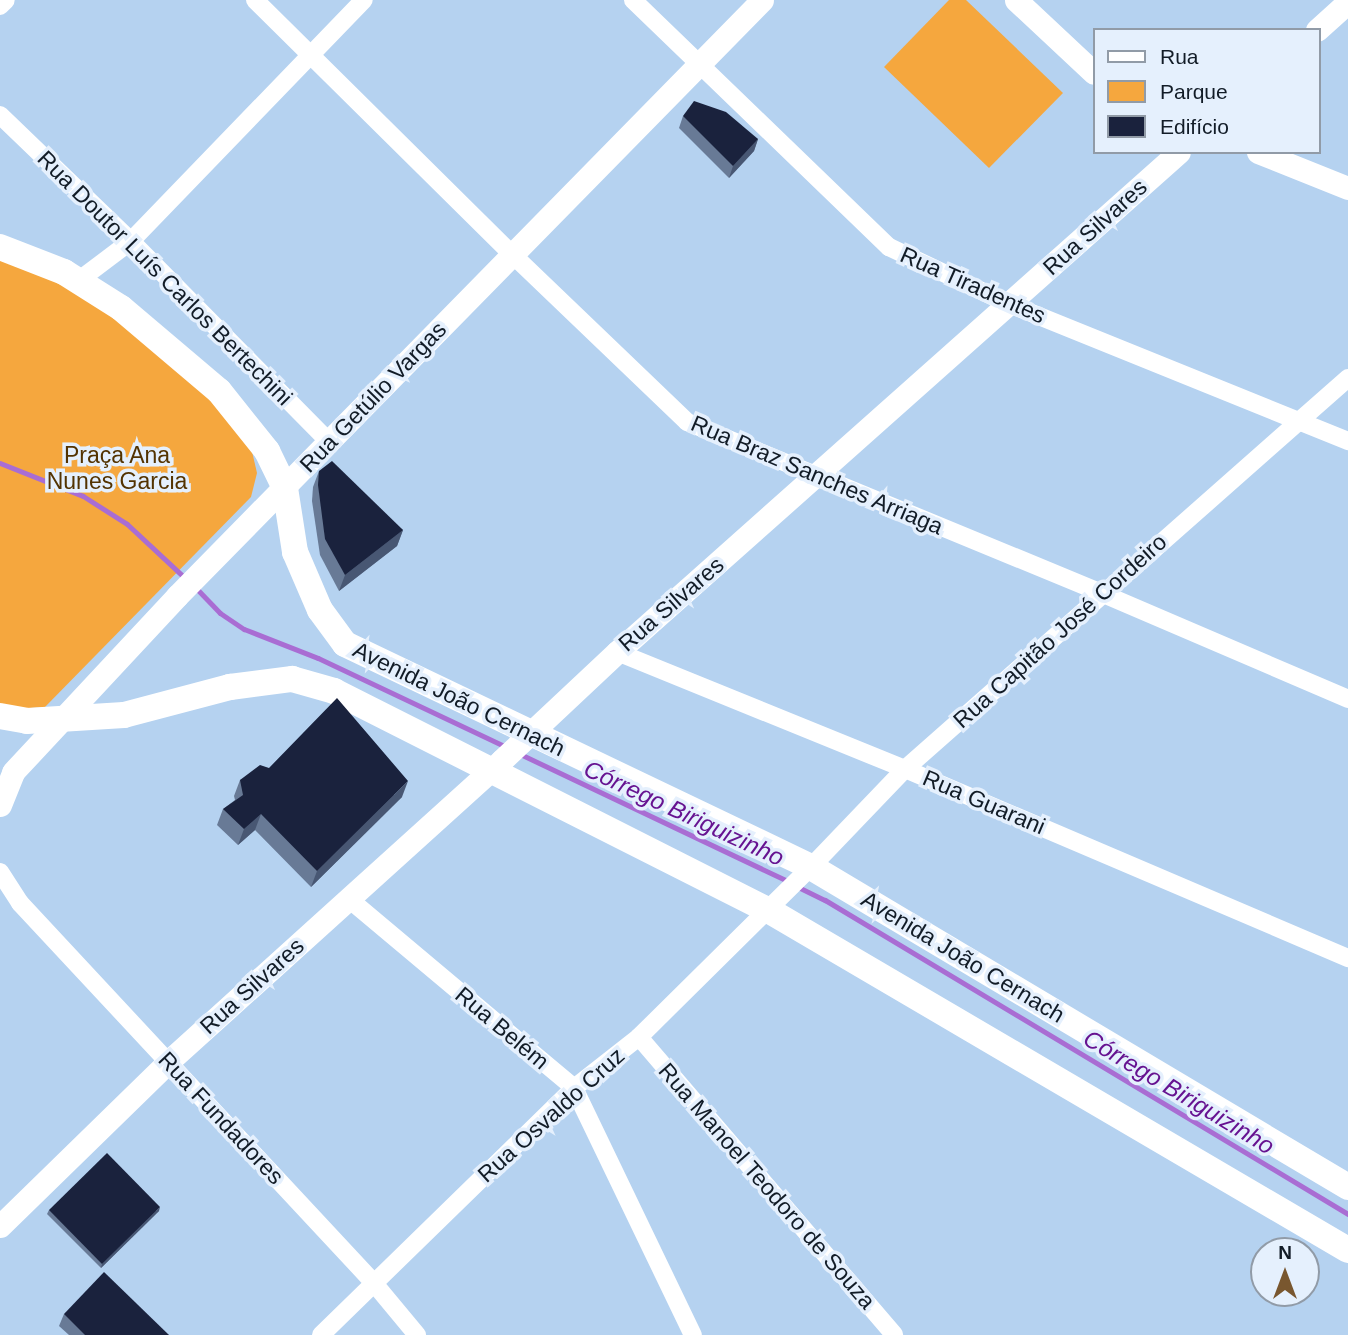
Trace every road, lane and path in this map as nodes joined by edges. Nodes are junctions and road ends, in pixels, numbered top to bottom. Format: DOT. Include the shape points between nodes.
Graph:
graph roads {
  1 [pos="6,0"];
  2 [pos="255,0"];
  3 [pos="364,0"];
  4 [pos="633,0"];
  5 [pos="762,0"];
  6 [pos="1016,0"];
  7 [pos="1348,2"];
  8 [pos="0,6"];
  9 [pos="1319,28"];
  10 [pos="310,54"];
  11 [pos="699,63"];
  12 [pos="1092,71"];
  13 [pos="0,115"];
  14 [pos="1177,154"];
  15 [pos="1263,154"];
  16 [pos="1348,188"];
  17 [pos="131,241"];
  18 [pos="0,247"];
  19 [pos="513,255"];
  20 [pos="78,281"];
  21 [pos="1009,304"];
  22 [pos="1348,378"];
  23 [pos="1300,420"];
  24 [pos="1348,441"];
  25 [pos="329,442"];
  26 [pos="815,476"];
  27 [pos="285,488"];
  28 [pos="1101,593"];
  29 [pos="617,652"];
  30 [pos="1348,699"];
  31 [pos="0,716"];
  32 [pos="64,720"];
  33 [pos="526,739"];
  34 [pos="497,765"];
  35 [pos="905,769"];
  36 [pos="0,805"];
  37 [pos="807,871"];
  38 [pos="0,872"];
  39 [pos="0,893"];
  40 [pos="349,899"];
  41 [pos="20,903"];
  42 [pos="775,903"];
  43 [pos="1348,958"];
  44 [pos="639,1037"];
  45 [pos="169,1062"];
  46 [pos="574,1088"];
  47 [pos="1348,1187"];
  48 [pos="0,1226"];
  49 [pos="1348,1250"];
  50 [pos="373,1282"];
  51 [pos="321,1335"];
  52 [pos="417,1335"];
  53 [pos="693,1335"];
  54 [pos="894,1335"];
  1 -- 8 [label="street"];
  2 -- 10 [label="street, Rua Braz Sanches Arriaga"];
  3 -- 10 [label="street"];
  4 -- 11 [label="street, Rua Tiradentes"];
  5 -- 11 [label="street, Rua Getúlio Vargas"];
  6 -- 12 [label="street"];
  7 -- 9 [label="street"];
  10 -- 17 [label="street"];
  10 -- 19 [label="street, Rua Braz Sanches Arriaga"];
  11 -- 19 [label="street, Rua Getúlio Vargas"];
  11 -- 21 [label="street, Rua Tiradentes" via="889,247"];
  13 -- 17 [label="street, Rua Doutor Luís Carlos Bertechini"];
  14 -- 21 [label="street, Rua Silvares"];
  15 -- 16 [label="street"];
  17 -- 20 [label="street"];
  17 -- 25 [label="street, Rua Doutor Luís Carlos Bertechini"];
  18 -- 20 [label="main road, Avenida João Cernach"];
  19 -- 25 [label="street, Rua Getúlio Vargas"];
  19 -- 26 [label="street, Rua Braz Sanches Arriaga" via="687,422"];
  20 -- 27 [label="main road, Avenida João Cernach" via="121,308 219,391 267,451"];
  21 -- 23 [label="street, Rua Tiradentes"];
  21 -- 26 [label="street, Rua Silvares"];
  22 -- 23 [label="street, Rua Capitão José Cordeiro"];
  23 -- 24 [label="street, Rua Tiradentes"];
  23 -- 28 [label="street, Rua Capitão José Cordeiro"];
  25 -- 27 [label="street, Rua Getúlio Vargas"];
  26 -- 28 [label="street, Rua Braz Sanches Arriaga"];
  26 -- 29 [label="street, Rua Silvares"];
  27 -- 32 [label="street, Rua Getúlio Vargas" via="207,564"];
  27 -- 33 [label="main road, Avenida João Cernach" via="295,552 320,610 345,644"];
  28 -- 30 [label="street, Rua Braz Sanches Arriaga"];
  28 -- 35 [label="street, Rua Capitão José Cordeiro"];
  29 -- 33 [label="street, Rua Silvares"];
  29 -- 35 [label="street, Rua Guarani"];
  31 -- 32 [label="main road"];
  32 -- 34 [label="main road" via="124,715 230,687 292,679 334,691"];
  32 -- 36 [label="street, Rua Getúlio Vargas" via="13,772"];
  33 -- 34 [label="street, Rua Silvares"];
  33 -- 37 [label="main road, Avenida João Cernach"];
  34 -- 40 [label="street, Rua Silvares"];
  34 -- 42 [label="main road"];
  35 -- 37 [label="street, Rua Capitão José Cordeiro"];
  35 -- 43 [label="street, Rua Guarani"];
  37 -- 42 [label="street, Rua Capitão José Cordeiro"];
  37 -- 47 [label="main road, Avenida João Cernach"];
  38 -- 41 [label="street, Rua Fundadores"];
  39 -- 41 [label="street, Rua Fundadores"];
  40 -- 45 [label="street, Rua Silvares"];
  40 -- 46 [label="street, Rua Belém"];
  41 -- 45 [label="street, Rua Fundadores"];
  42 -- 44 [label="street, Rua Osvaldo Cruz"];
  42 -- 49 [label="main road"];
  44 -- 46 [label="street, Rua Osvaldo Cruz"];
  44 -- 54 [label="street, Rua Manoel Teodoro de Souza"];
  45 -- 48 [label="street, Rua Silvares"];
  45 -- 50 [label="street, Rua Fundadores"];
  46 -- 50 [label="street, Rua Osvaldo Cruz"];
  46 -- 53 [label="street, Rua Belém"];
  50 -- 51 [label="street, Rua Osvaldo Cruz"];
  50 -- 52 [label="street, Rua Fundadores"];
}
